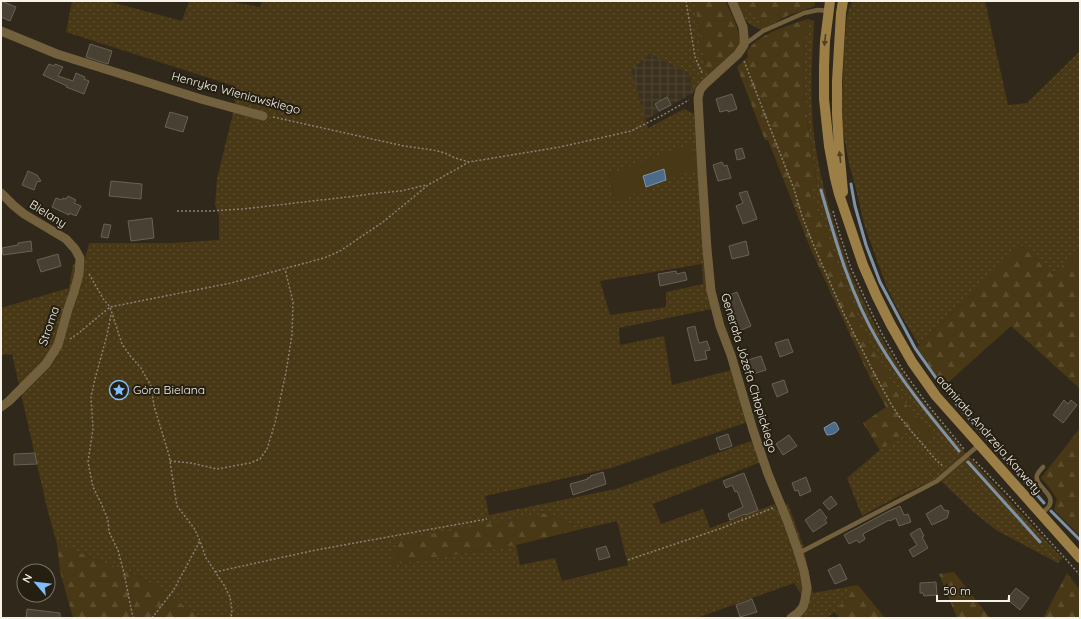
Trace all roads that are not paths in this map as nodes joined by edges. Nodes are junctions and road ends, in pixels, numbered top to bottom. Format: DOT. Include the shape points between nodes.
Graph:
graph roads {
  1 [pos="732,1"];
  2 [pos="843,1"];
  3 [pos="829,6"];
  4 [pos="1,31"];
  5 [pos="742,48"];
  6 [pos="263,116"];
  7 [pos="1,193"];
  8 [pos="845,210"];
  9 [pos="80,258"];
  10 [pos="1,407"];
  11 [pos="979,445"];
  12 [pos="1042,467"];
  13 [pos="1041,514"];
  14 [pos="798,553"];
  15 [pos="1080,558"];
  16 [pos="791,618"];
  1 -- 5 [label="street" via="743,27"];
  8 -- 2 [label="main road, admirała Andrzeja Karwety, one-way" via="837,108"];
  3 -- 5 [label="lane" via="804,13 763,31"];
  3 -- 8 [label="main road, admirała Andrzeja Karwety, one-way" via="824,54 825,114 835,178"];
  4 -- 6 [label="street, Henryka Wieniawskiego" via="57,54"];
  5 -- 14 [label="street, Generała Józefa Chłopickiego" via="736,57 706,82 699,94 711,291 753,430"];
  7 -- 9 [label="street, Bielany" via="24,214 66,239"];
  8 -- 11 [label="main road, admirała Andrzeja Karwety" via="863,265 877,297 912,362 936,396"];
  9 -- 10 [label="street, Stroma" via="79,274 58,345 46,364"];
  11 -- 13 [label="main road, admirała Andrzeja Karwety"];
  11 -- 14 [label="lane" via="937,481"];
  12 -- 13 [label="lane" via="1037,480 1050,499 1050,504"];
  13 -- 15 [label="main road, admirała Andrzeja Karwety"];
  14 -- 16 [label="street, Generała Józefa Chłopickiego" via="807,588 806,600 798,613"];
}
